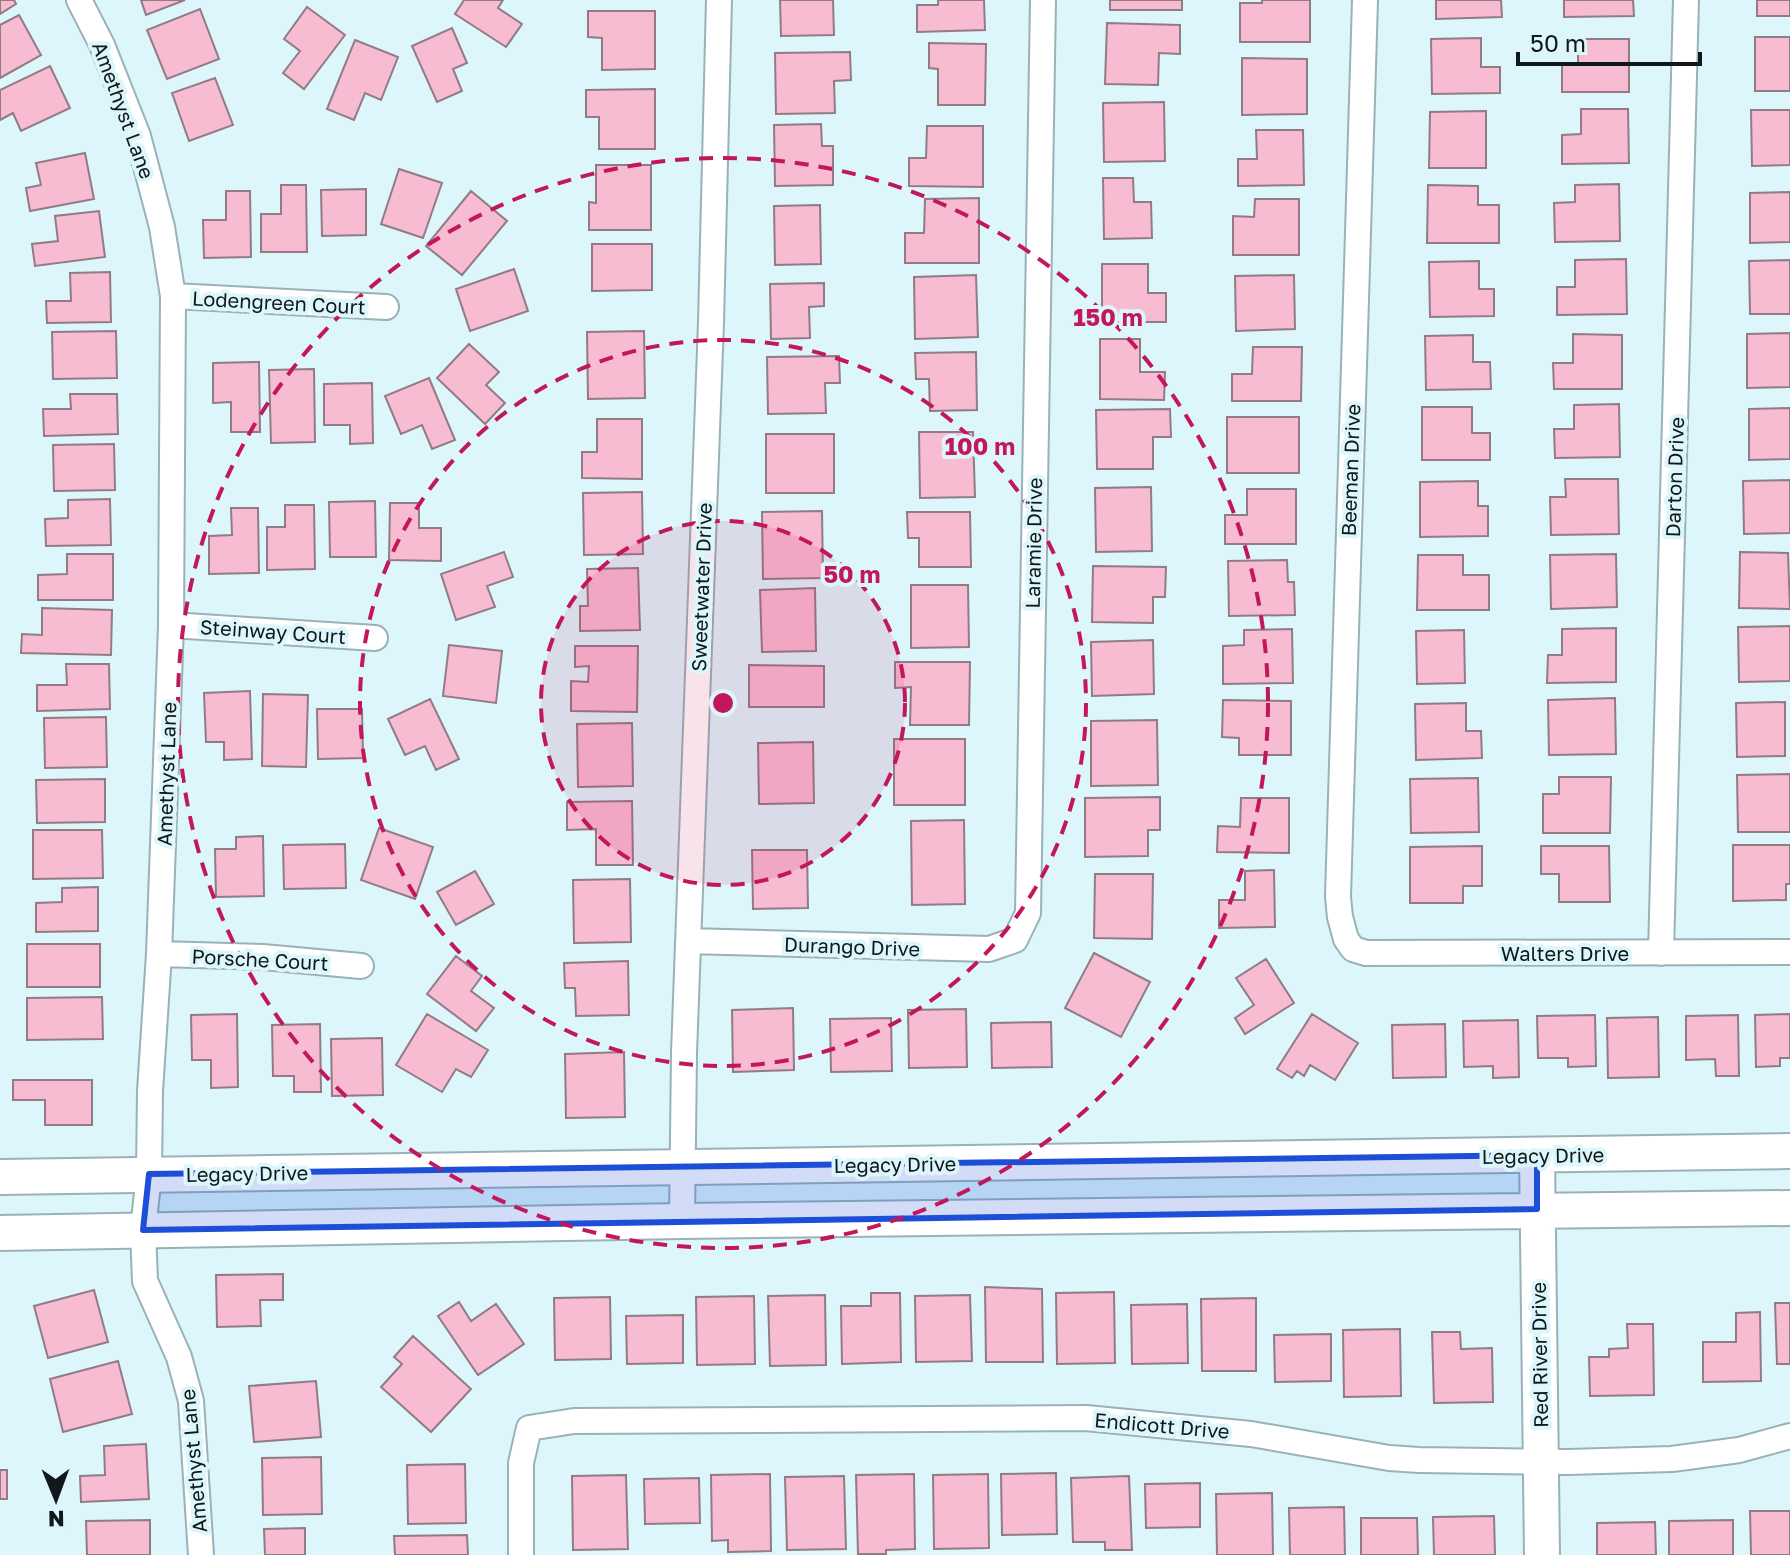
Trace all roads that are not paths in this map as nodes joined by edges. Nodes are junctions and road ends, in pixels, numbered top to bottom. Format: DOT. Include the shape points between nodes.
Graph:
graph roads {
  1 [pos="79,0"];
  2 [pos="719,0"];
  3 [pos="1043,0"];
  4 [pos="1365,0"];
  5 [pos="1686,0"];
  6 [pos="173,296"];
  7 [pos="386,307"];
  8 [pos="171,625"];
  9 [pos="375,638"];
  10 [pos="1346,939"];
  11 [pos="1015,940"];
  12 [pos="688,941"];
  13 [pos="1790,952"];
  14 [pos="1661,953"];
  15 [pos="159,954"];
  16 [pos="361,966"];
  17 [pos="1790,1151"];
  18 [pos="1537,1155"];
  19 [pos="683,1167"];
  20 [pos="149,1174"];
  21 [pos="0,1177"];
  22 [pos="1790,1208"];
  23 [pos="1537,1209"];
  24 [pos="682,1221"];
  25 [pos="143,1230"];
  26 [pos="0,1233"];
  27 [pos="1790,1436"];
  28 [pos="1541,1461"];
  29 [pos="201,1555"];
  30 [pos="521,1555"];
  31 [pos="1542,1555"];
  1 -- 6 [label="street, Amethyst Lane" via="138,136"];
  2 -- 12 [label="street, Sweetwater Drive"];
  3 -- 11 [label="street, Laramie Drive" via="1028,913"];
  4 -- 10 [label="street, Beeman Drive" via="1338,897"];
  5 -- 14 [label="street, Darton Drive"];
  6 -- 7 [label="street, Lodengreen Court"];
  6 -- 8 [label="street, Amethyst Lane"];
  8 -- 9 [label="street, Steinway Court"];
  8 -- 15 [label="street, Amethyst Lane"];
  10 -- 14 [label="street, Walters Drive" via="1353,949 1366,953"];
  11 -- 12 [label="street, Durango Drive" via="989,949"];
  12 -- 19 [label="street, Sweetwater Drive"];
  13 -- 14 [label="street, Walters Drive"];
  15 -- 16 [label="street, Porsche Court"];
  15 -- 20 [label="street, Amethyst Lane"];
  17 -- 18 [label="main road, Legacy Drive"];
  18 -- 19 [label="main road, Legacy Drive"];
  18 -- 23 [label="main road, Red River Drive"];
  19 -- 20 [label="main road, Legacy Drive"];
  19 -- 24 [label="street, Sweetwater Drive"];
  20 -- 21 [label="main road, Legacy Drive"];
  20 -- 25 [label="street, Amethyst Lane"];
  22 -- 23 [label="main road"];
  23 -- 24 [label="main road"];
  23 -- 28 [label="main road, Red River Drive"];
  24 -- 25 [label="main road"];
  25 -- 26 [label="main road"];
  25 -- 29 [label="street, Amethyst Lane" via="145,1281 179,1357 191,1401"];
  27 -- 28 [label="street, Endicott Drive" via="1672,1459"];
  28 -- 30 [label="street, Endicott Drive" via="1389,1458 1251,1434 1086,1418 574,1421 529,1428 521,1463"];
  28 -- 31 [label="main road, Red River Drive"];
}
